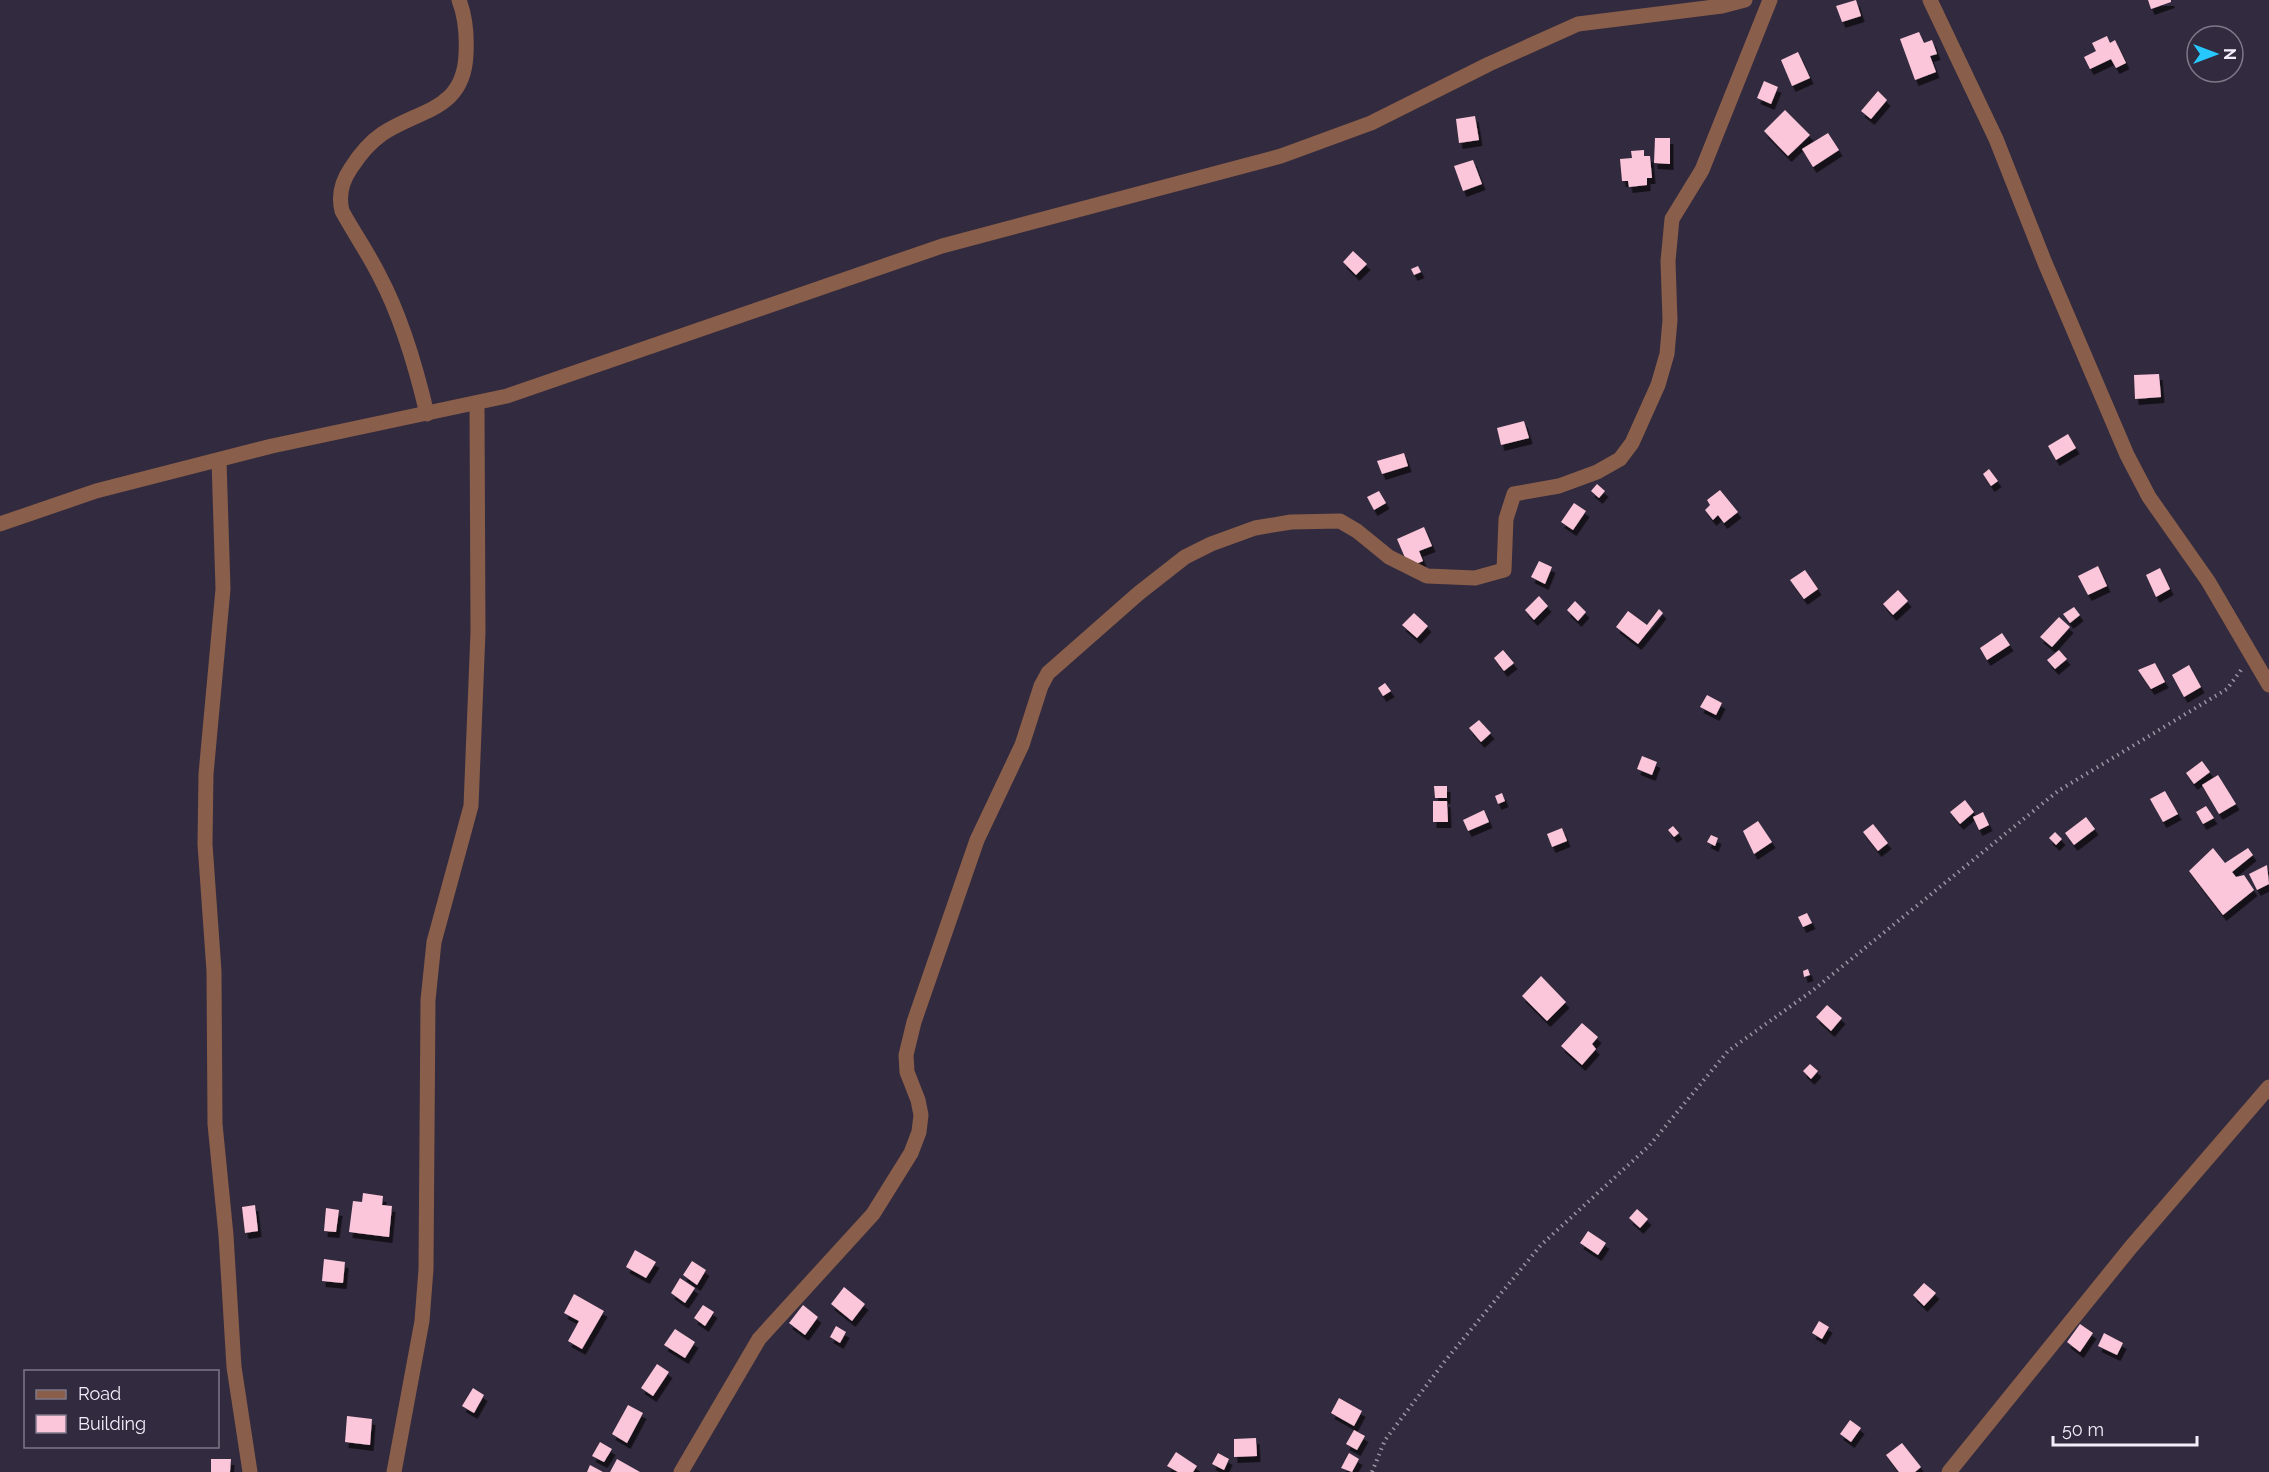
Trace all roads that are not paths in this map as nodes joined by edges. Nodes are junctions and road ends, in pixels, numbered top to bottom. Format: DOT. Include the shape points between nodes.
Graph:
graph roads {
  1 [pos="459,0"];
  2 [pos="1745,0"];
  3 [pos="1770,0"];
  4 [pos="1930,0"];
  5 [pos="477,404"];
  6 [pos="426,414"];
  7 [pos="219,460"];
  8 [pos="0,524"];
  9 [pos="2269,685"];
  10 [pos="2269,1087"];
  11 [pos="250,1472"];
  12 [pos="394,1472"];
  13 [pos="681,1472"];
  14 [pos="1949,1472"];
  1 -- 6 [label="street" via="467,41 460,85 430,112 383,134 363,150 347,174 340,194 342,212 372,260 394,309"];
  2 -- 5 [label="street" via="1578,24 1371,123 1281,156 942,246"];
  3 -- 13 [label="street" via="1702,170 1672,219 1669,343 1645,417 1626,453 1612,464 1559,486 1514,494 1504,529 1504,570 1475,578 1427,576 1389,557 1340,521 1300,521 1255,528 1185,557 1048,673 1022,745 977,840 914,1022 906,1055 907,1072 921,1115 911,1153 873,1214 759,1339"];
  4 -- 9 [label="street" via="1996,139 2044,263 2127,455 2149,497 2208,581"];
  5 -- 6 [label="street"];
  5 -- 12 [label="street" via="478,632 471,806 434,942 428,1000 423,1310"];
  6 -- 7 [label="street"];
  7 -- 8 [label="street" via="96,492"];
  7 -- 11 [label="street" via="222,599 206,774 205,844 214,971 215,1124 234,1367"];
  10 -- 14 [label="street" via="2131,1247"];
}
